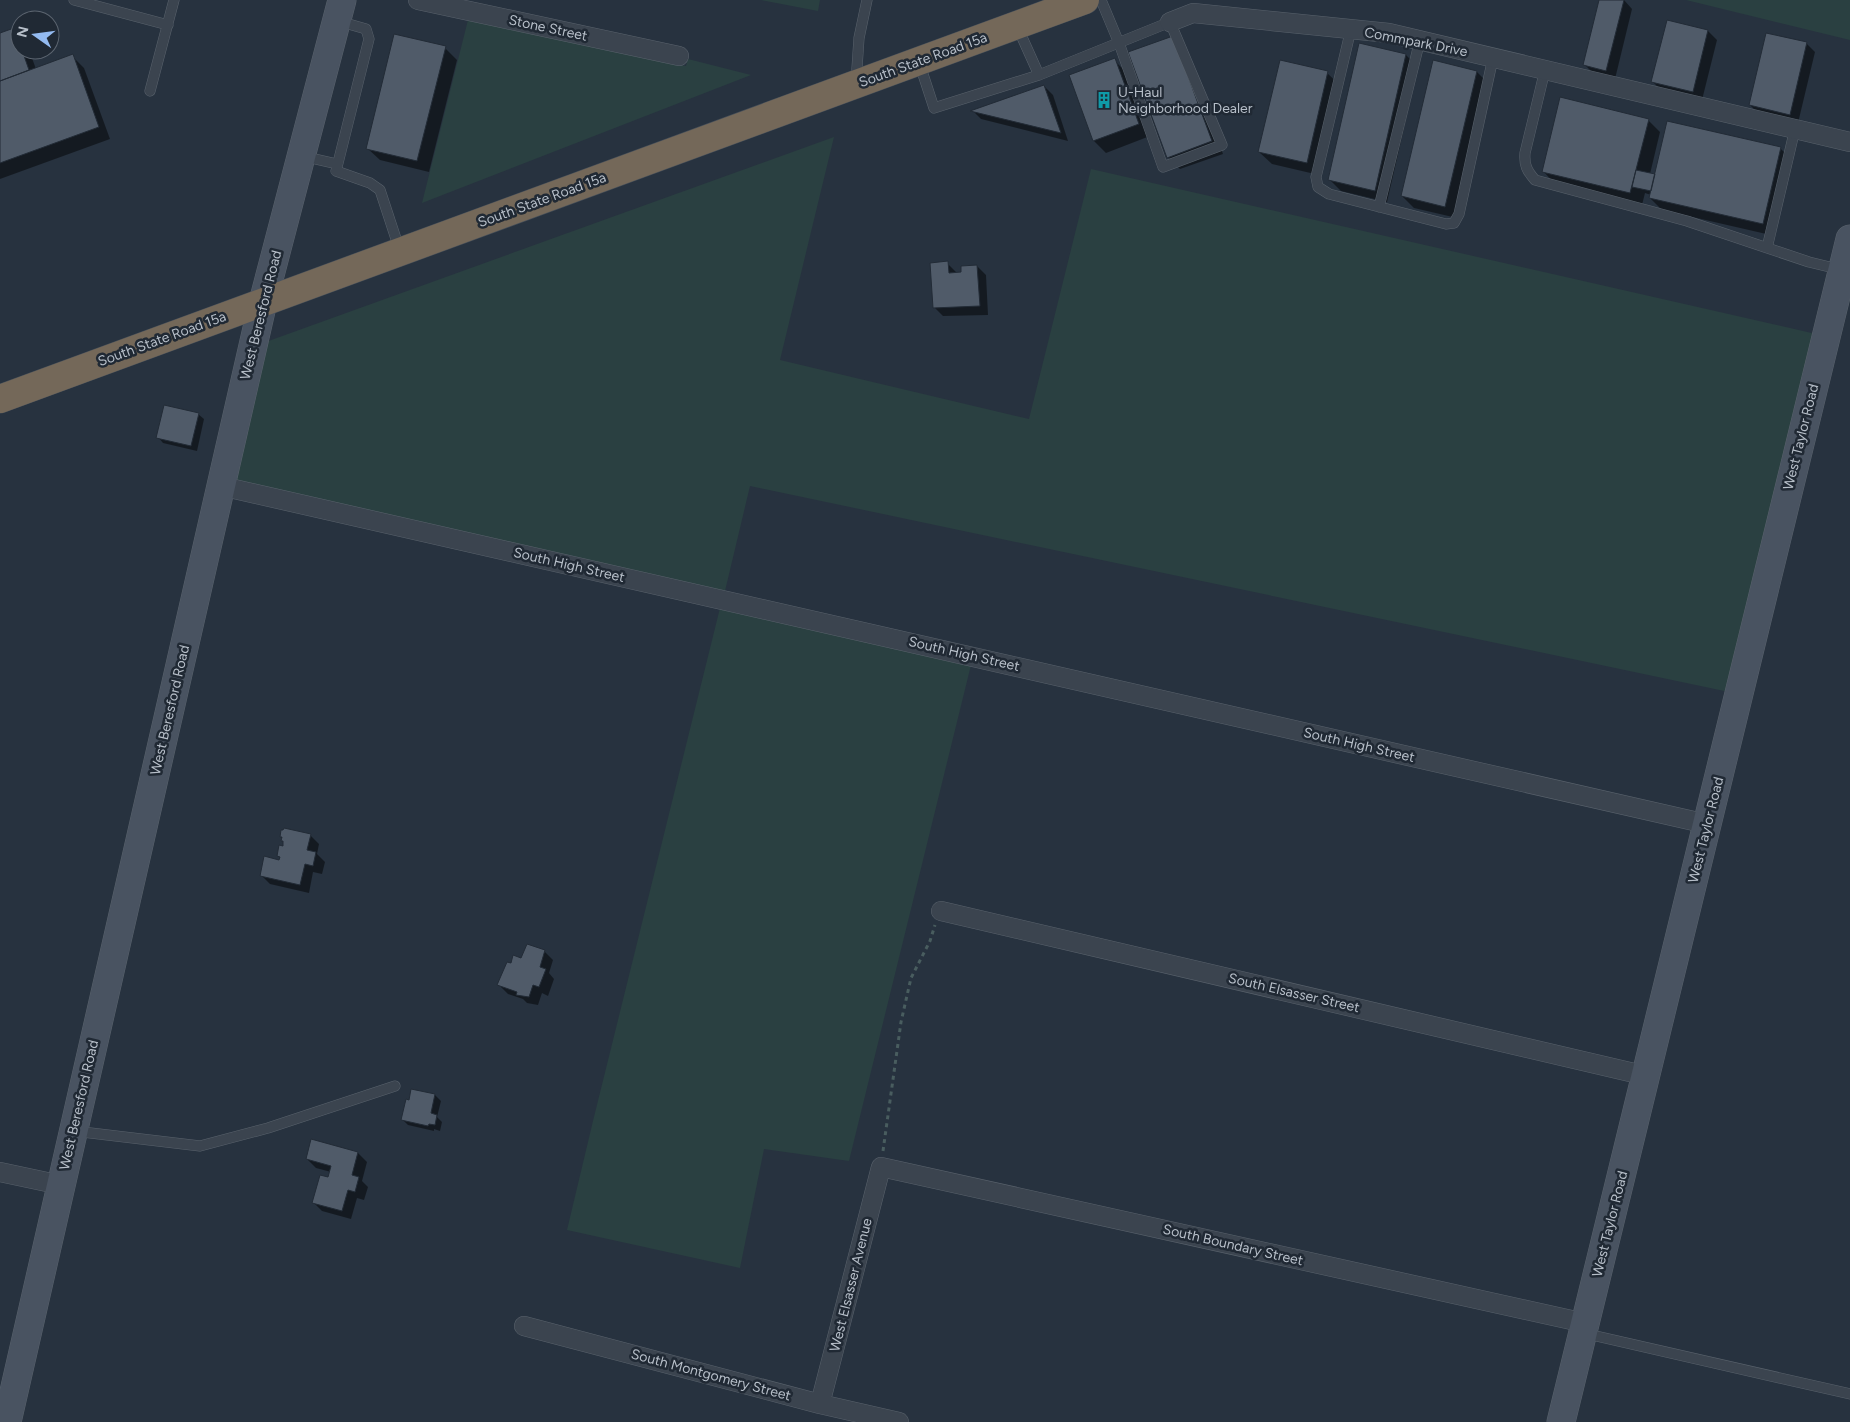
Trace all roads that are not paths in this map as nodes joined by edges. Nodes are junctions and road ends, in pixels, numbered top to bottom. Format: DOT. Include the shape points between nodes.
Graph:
graph roads {
  1 [pos="74,0"];
  2 [pos="174,0"];
  3 [pos="418,0"];
  4 [pos="867,0"];
  5 [pos="1085,0"];
  6 [pos="1101,0"];
  7 [pos="339,5"];
  8 [pos="1170,22"];
  9 [pos="168,25"];
  10 [pos="1016,26"];
  11 [pos="1351,29"];
  12 [pos="1420,40"];
  13 [pos="1119,43"];
  14 [pos="679,56"];
  15 [pos="1493,58"];
  16 [pos="919,61"];
  17 [pos="1545,70"];
  18 [pos="1039,75"];
  19 [pos="856,84"];
  20 [pos="150,91"];
  21 [pos="1795,129"];
  22 [pos="1850,142"];
  23 [pos="301,156"];
  24 [pos="337,164"];
  25 [pos="1380,207"];
  26 [pos="1850,239"];
  27 [pos="1766,248"];
  28 [pos="401,252"];
  29 [pos="1842,270"];
  30 [pos="262,302"];
  31 [pos="0,399"];
  32 [pos="221,486"];
  33 [pos="1707,824"];
  34 [pos="941,911"];
  35 [pos="1647,1076"];
  36 [pos="394,1086"];
  37 [pos="74,1131"];
  38 [pos="881,1167"];
  39 [pos="0,1172"];
  40 [pos="61,1186"];
  41 [pos="524,1326"];
  42 [pos="1584,1328"];
  43 [pos="1850,1394"];
  44 [pos="820,1404"];
  45 [pos="7,1422"];
  46 [pos="899,1422"];
  47 [pos="1561,1422"];
  1 -- 9 [label="lane"];
  2 -- 9 [label="lane"];
  3 -- 14 [label="street, Stone Street"];
  4 -- 19 [label="lane" via="859,38"];
  5 -- 10 [label="highway, South State Road 15a"];
  6 -- 13 [label="lane"];
  7 -- 23 [label="street, West Beresford Road"];
  7 -- 24 [label="lane" via="366,29 369,39"];
  8 -- 11 [label="street, Commpark Drive" via="1193,13"];
  8 -- 13 [label="lane, Commpark Drive"];
  8 -- 13 [label="lane" via="1222,145 1163,167"];
  9 -- 20 [label="lane"];
  10 -- 16 [label="highway, South State Road 15a"];
  10 -- 18 [label="lane"];
  11 -- 12 [label="street, Commpark Drive"];
  11 -- 25 [label="lane" via="1316,177 1318,187 1329,194"];
  12 -- 15 [label="street, Commpark Drive"];
  12 -- 25 [label="lane"];
  13 -- 18 [label="lane, Commpark Drive"];
  15 -- 17 [label="street, Commpark Drive"];
  15 -- 25 [label="lane" via="1459,214 1454,223 1446,224"];
  16 -- 18 [label="lane, Commpark Drive" via="934,108"];
  16 -- 19 [label="highway, South State Road 15a"];
  17 -- 21 [label="street, Commpark Drive"];
  17 -- 27 [label="lane" via="1524,153 1524,164 1535,180 1687,221"];
  19 -- 28 [label="highway, South State Road 15a"];
  21 -- 22 [label="street, Commpark Drive"];
  21 -- 27 [label="lane"];
  23 -- 24 [label="lane"];
  23 -- 30 [label="street, West Beresford Road"];
  24 -- 28 [label="lane" via="336,171 380,190"];
  26 -- 29 [label="street, West Taylor Road"];
  27 -- 29 [label="lane"];
  28 -- 30 [label="highway, South State Road 15a"];
  29 -- 33 [label="street, West Taylor Road"];
  30 -- 31 [label="highway, South State Road 15a"];
  30 -- 32 [label="street, West Beresford Road"];
  32 -- 33 [label="street, South High Street"];
  32 -- 37 [label="street, West Beresford Road"];
  33 -- 35 [label="street, West Taylor Road"];
  34 -- 35 [label="street, South Elsasser Street"];
  35 -- 42 [label="street, West Taylor Road"];
  36 -- 37 [label="lane" via="268,1128 200,1146"];
  37 -- 40 [label="street, West Beresford Road"];
  38 -- 42 [label="street, South Boundary Street"];
  38 -- 44 [label="street, West Elsasser Avenue"];
  39 -- 40 [label="street"];
  40 -- 45 [label="street, West Beresford Road"];
  41 -- 44 [label="street, South Montgomery Street"];
  42 -- 43 [label="lane"];
  42 -- 47 [label="street, West Taylor Road"];
  44 -- 46 [label="street, South Montgomery Street"];
}
